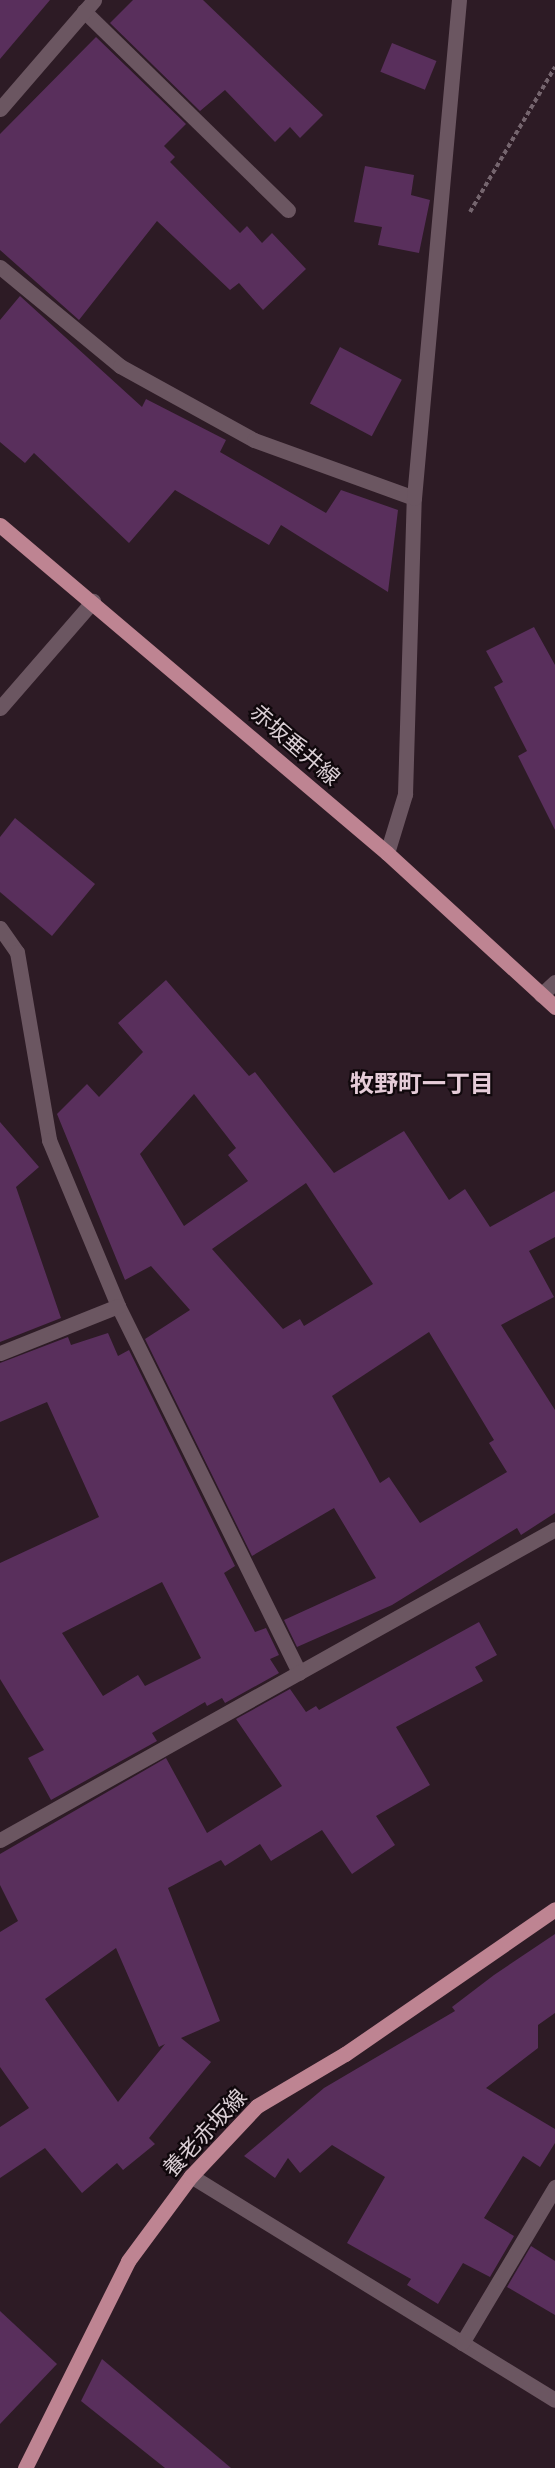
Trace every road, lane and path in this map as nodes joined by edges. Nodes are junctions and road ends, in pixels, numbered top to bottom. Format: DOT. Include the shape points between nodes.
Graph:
graph roads {
  1 [pos="459,0"];
  2 [pos="89,5"];
  3 [pos="555,67"];
  4 [pos="0,109"];
  5 [pos="288,210"];
  6 [pos="439,240"];
  7 [pos="0,267"];
  8 [pos="414,498"];
  9 [pos="0,525"];
  10 [pos="93,601"];
  11 [pos="0,708"];
  12 [pos="387,853"];
  13 [pos="0,928"];
  14 [pos="555,982"];
  15 [pos="541,994"];
  16 [pos="555,1007"];
  17 [pos="118,1306"];
  18 [pos="0,1353"];
  19 [pos="555,1529"];
  20 [pos="299,1673"];
  21 [pos="0,1840"];
  22 [pos="555,1909"];
  23 [pos="191,2176"];
  24 [pos="555,2187"];
  25 [pos="462,2343"];
  26 [pos="555,2400"];
  27 [pos="25,2468"];
  1 -- 6 [label="street"];
  2 -- 4 [label="street"];
  2 -- 5 [label="street"];
  3 -- 6 [label="path" via="466,218"];
  6 -- 8 [label="street"];
  7 -- 8 [label="street" via="120,366 254,440"];
  8 -- 12 [label="street" via="405,794"];
  9 -- 10 [label="main road, 赤坂垂井線"];
  10 -- 11 [label="street"];
  10 -- 12 [label="main road, 赤坂垂井線"];
  12 -- 15 [label="main road, 赤坂垂井線"];
  13 -- 17 [label="street" via="17,952 49,1140"];
  14 -- 15 [label="street"];
  15 -- 16 [label="main road, 赤坂垂井線"];
  17 -- 18 [label="street"];
  17 -- 20 [label="street"];
  19 -- 20 [label="street"];
  20 -- 21 [label="street"];
  22 -- 23 [label="main road, 養老赤坂線" via="345,2054 257,2106"];
  23 -- 25 [label="street"];
  23 -- 27 [label="main road, 養老赤坂線" via="128,2261"];
  24 -- 25 [label="street"];
  25 -- 26 [label="street"];
}
